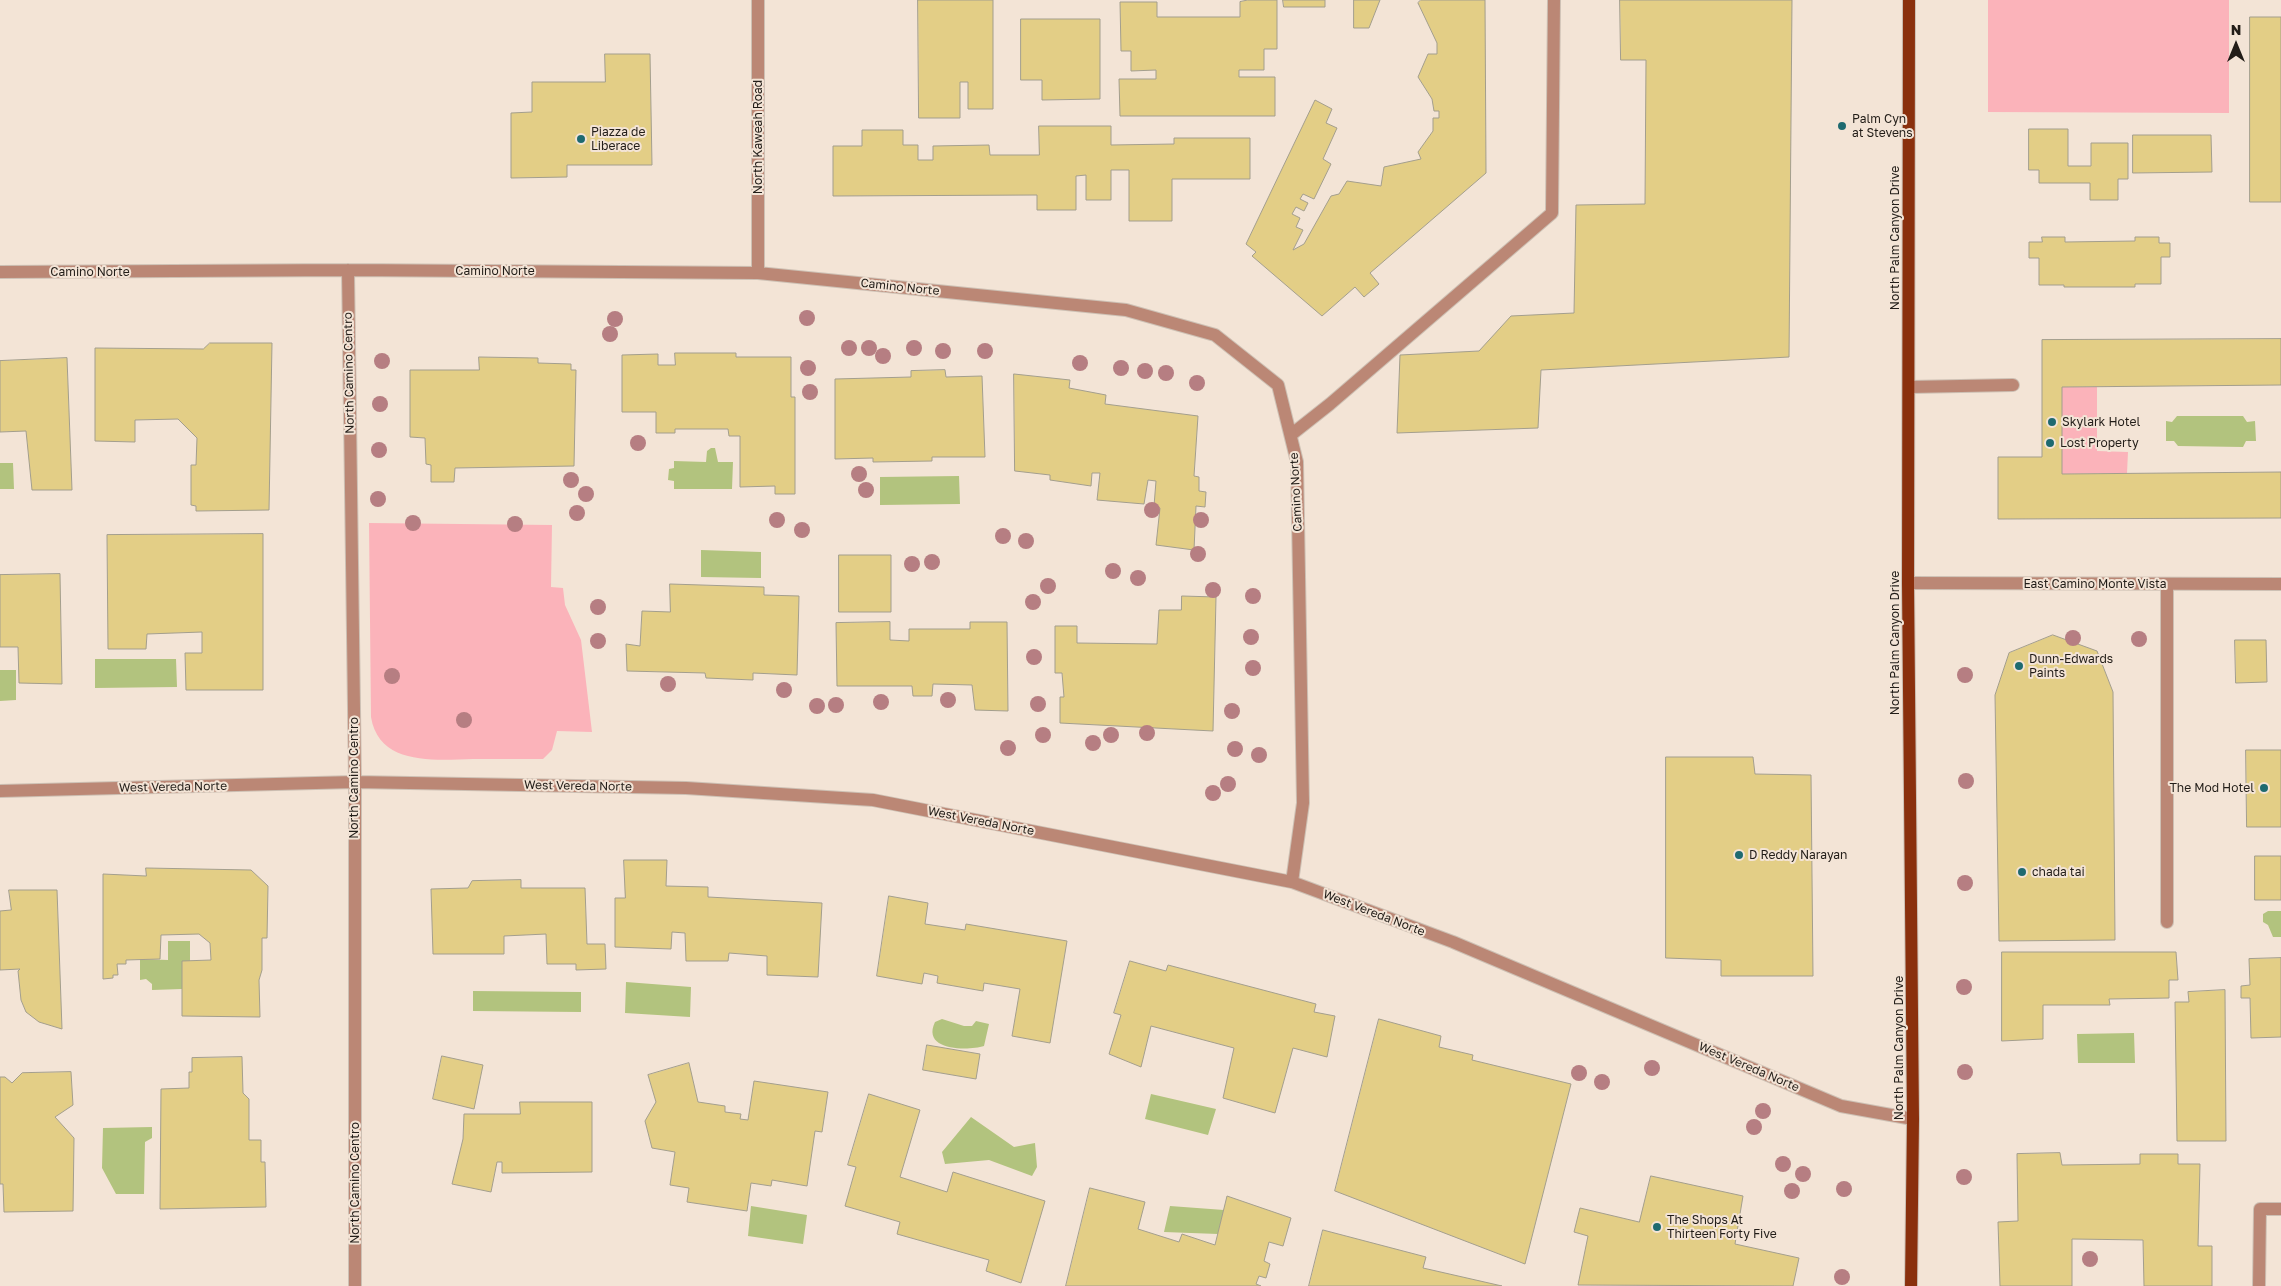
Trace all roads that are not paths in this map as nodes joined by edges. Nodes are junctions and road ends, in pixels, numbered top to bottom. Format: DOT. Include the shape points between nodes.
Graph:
graph roads {
  1 [pos="758,0"];
  2 [pos="1554,0"];
  3 [pos="1908,0"];
  4 [pos="348,270"];
  5 [pos="0,272"];
  6 [pos="758,273"];
  7 [pos="2013,385"];
  8 [pos="1909,387"];
  9 [pos="1292,434"];
  10 [pos="1908,583"];
  11 [pos="2166,584"];
  12 [pos="2281,584"];
  13 [pos="355,782"];
  14 [pos="0,791"];
  15 [pos="1292,882"];
  16 [pos="2166,922"];
  17 [pos="1913,1119"];
  18 [pos="2281,1209"];
  19 [pos="356,1286"];
  20 [pos="1912,1286"];
  21 [pos="2259,1286"];
  1 -- 6 [label="street, North Kaweah Road"];
  2 -- 9 [label="street" via="1552,213"];
  3 -- 8 [label="main road, North Palm Canyon Drive"];
  4 -- 5 [label="street, Camino Norte"];
  4 -- 6 [label="street, Camino Norte"];
  4 -- 13 [label="street, North Camino Centro"];
  6 -- 9 [label="street, Camino Norte" via="1126,310 1215,335 1278,385"];
  7 -- 8 [label="street"];
  8 -- 10 [label="main road, North Palm Canyon Drive"];
  9 -- 15 [label="street, Camino Norte" via="1297,462 1303,802"];
  10 -- 11 [label="street, East Camino Monte Vista"];
  10 -- 17 [label="main road, North Palm Canyon Drive"];
  11 -- 12 [label="street, East Camino Monte Vista"];
  11 -- 16 [label="street"];
  13 -- 14 [label="street, West Vereda Norte"];
  13 -- 15 [label="street, West Vereda Norte" via="686,788 873,800"];
  13 -- 19 [label="street, North Camino Centro"];
  15 -- 17 [label="street, West Vereda Norte" via="1454,942 1841,1106"];
  17 -- 20 [label="main road, North Palm Canyon Drive"];
  18 -- 21 [label="street" via="2260,1209"];
}
